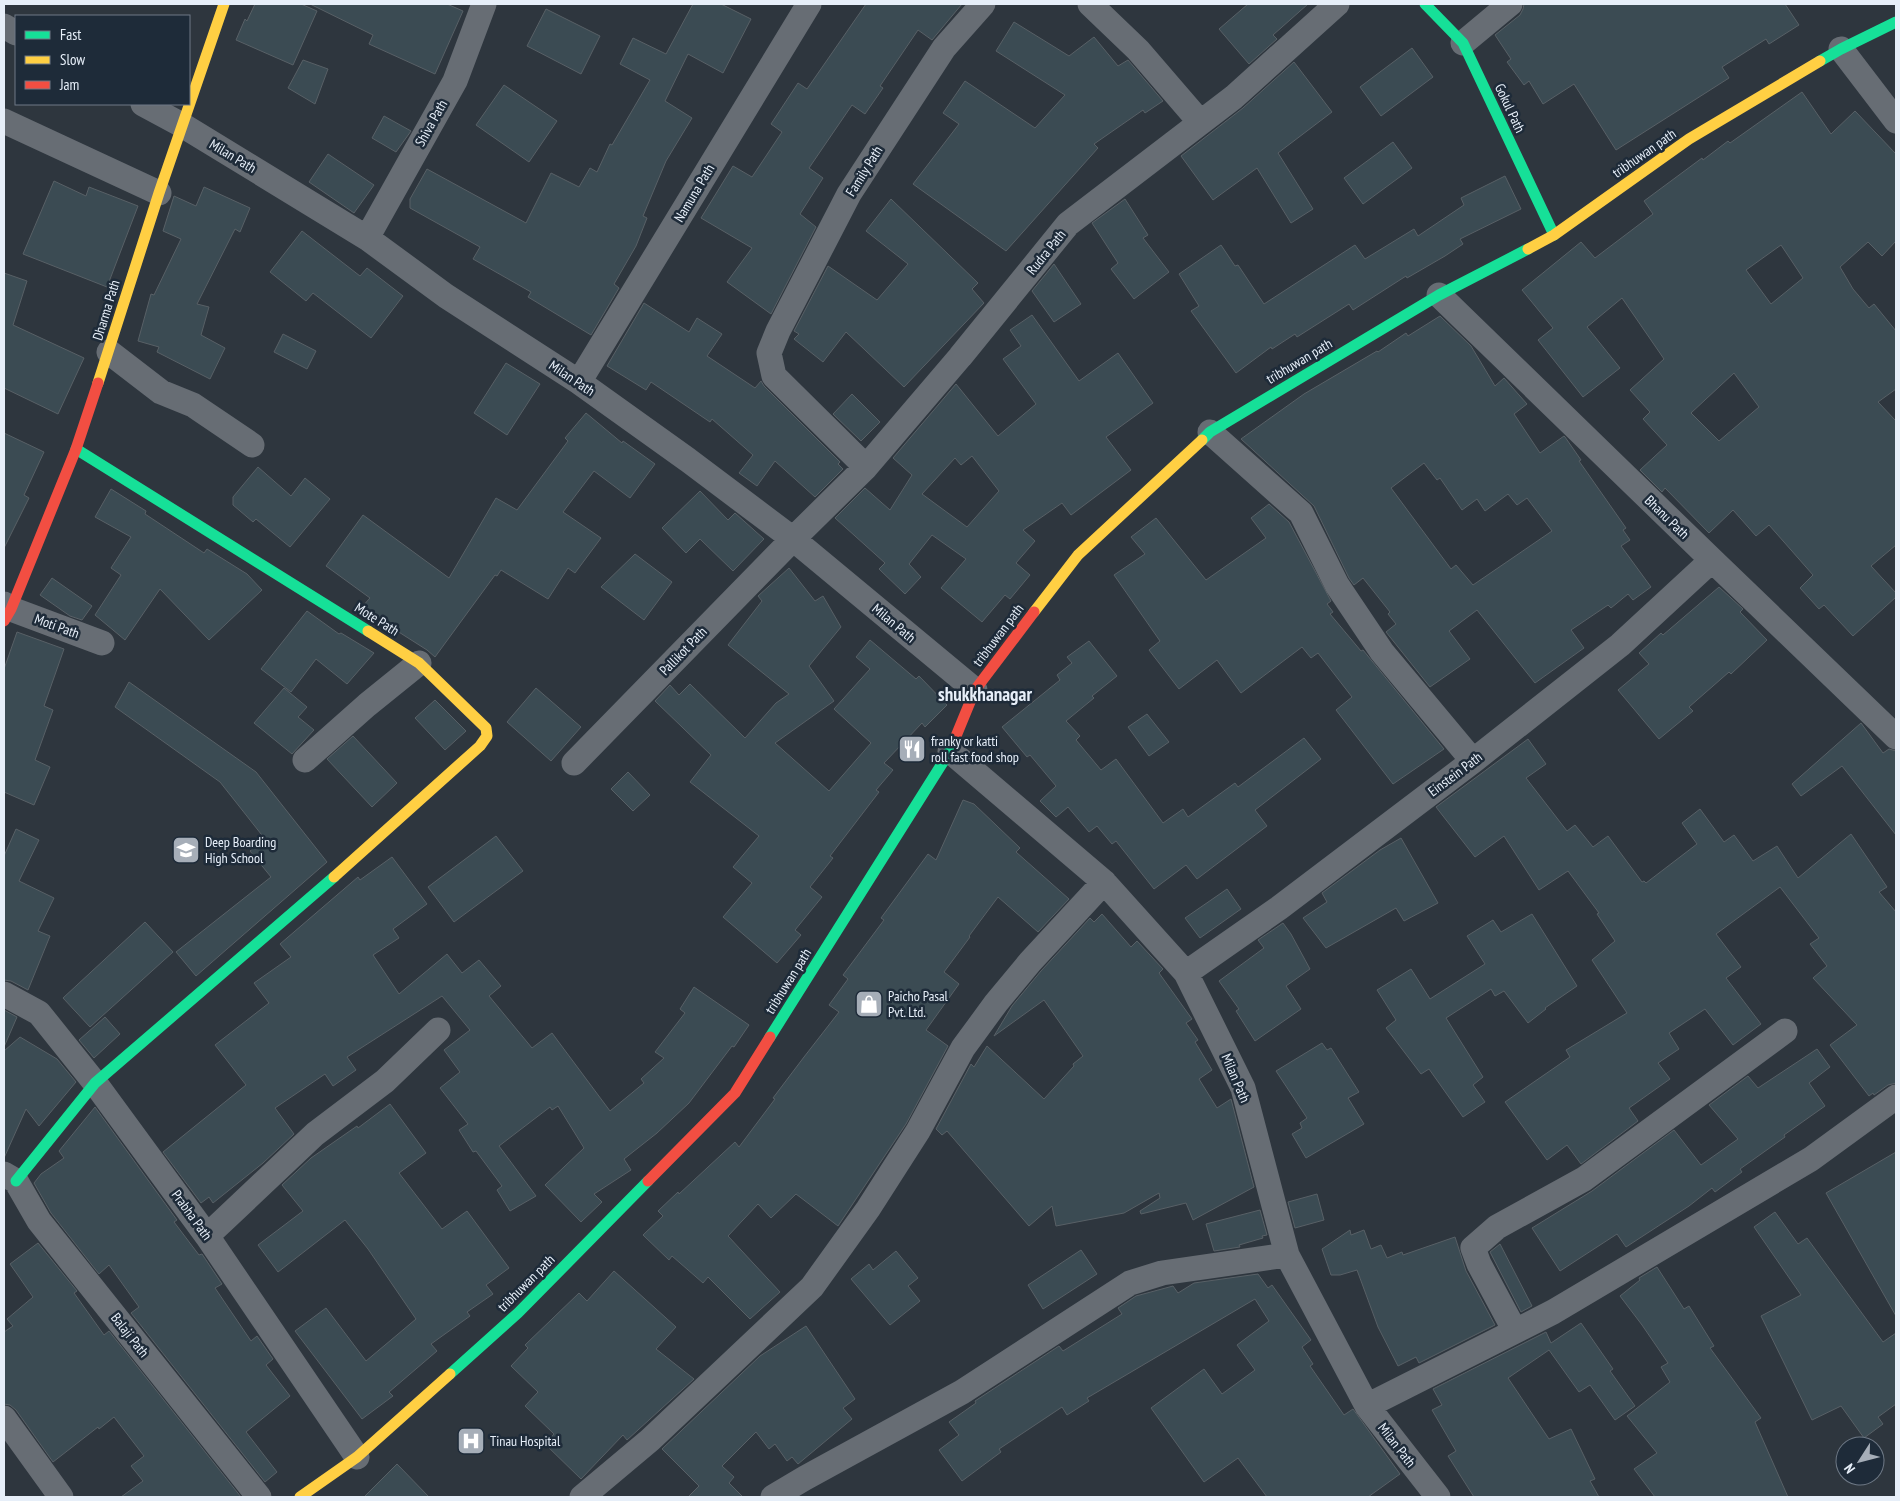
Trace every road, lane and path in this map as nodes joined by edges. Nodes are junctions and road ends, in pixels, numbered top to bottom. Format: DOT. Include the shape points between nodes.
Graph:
graph roads {
  1 [pos="224,4"];
  2 [pos="484,4"];
  3 [pos="809,4"];
  4 [pos="983,4"];
  5 [pos="1090,4"];
  6 [pos="1336,4"];
  7 [pos="1425,4"];
  8 [pos="1510,4"];
  9 [pos="1896,22"];
  10 [pos="4,26"];
  11 [pos="15,32"];
  12 [pos="1463,43"];
  13 [pos="1841,49"];
  14 [pos="190,102"];
  15 [pos="145,105"];
  16 [pos="189,105"];
  17 [pos="4,121"];
  18 [pos="1896,121"];
  19 [pos="1200,122"];
  20 [pos="182,125"];
  21 [pos="159,193"];
  22 [pos="1554,235"];
  23 [pos="367,238"];
  24 [pos="1439,295"];
  25 [pos="109,352"];
  26 [pos="579,382"];
  27 [pos="1210,432"];
  28 [pos="252,445"];
  29 [pos="76,449"];
  30 [pos="866,467"];
  31 [pos="793,539"];
  32 [pos="1712,560"];
  33 [pos="6,611"];
  34 [pos="102,642"];
  35 [pos="419,663"];
  36 [pos="975,690"];
  37 [pos="1896,737"];
  38 [pos="950,751"];
  39 [pos="305,760"];
  40 [pos="1474,761"];
  41 [pos="574,763"];
  42 [pos="1104,882"];
  43 [pos="1186,973"];
  44 [pos="4,994"];
  45 [pos="438,1030"];
  46 [pos="1785,1031"];
  47 [pos="95,1083"];
  48 [pos="1896,1097"];
  49 [pos="10,1178"];
  50 [pos="207,1236"];
  51 [pos="1287,1255"];
  52 [pos="1515,1331"];
  53 [pos="1367,1406"];
  54 [pos="4,1418"];
  55 [pos="357,1457"];
  56 [pos="62,1497"];
  57 [pos="258,1497"];
  58 [pos="300,1497"];
  59 [pos="582,1497"];
  60 [pos="773,1497"];
  61 [pos="1438,1497"];
  1 -- 14 [label="street, Dharma Path"];
  2 -- 23 [label="street, Shiva Path" via="455,80"];
  3 -- 26 [label="street, Namuna Path"];
  4 -- 30 [label="street, Family Path" via="944,48 849,194 769,353 774,376"];
  5 -- 19 [label="street" via="1138,50"];
  6 -- 19 [label="street, Rudra Path" via="1234,97"];
  7 -- 12 [label="street, Gokul Path"];
  8 -- 12 [label="street"];
  9 -- 13 [label="street, tribhuwan path"];
  10 -- 11 [label="street"];
  12 -- 22 [label="street, Gokul Path"];
  13 -- 18 [label="street"];
  13 -- 22 [label="street, tribhuwan path" via="1689,139"];
  15 -- 20 [label="street, Milan Path"];
  16 -- 20 [label="street, Dharma Path"];
  17 -- 21 [label="street"];
  19 -- 30 [label="street, Rudra Path" via="1068,224"];
  20 -- 21 [label="street, Dharma Path"];
  20 -- 23 [label="street, Milan Path"];
  21 -- 25 [label="street, Dharma Path"];
  22 -- 24 [label="street, tribhuwan path"];
  23 -- 26 [label="street, Milan Path" via="446,296"];
  24 -- 27 [label="street, tribhuwan path"];
  24 -- 32 [label="street, Bhanu Path"];
  25 -- 28 [label="street" via="161,392 193,406"];
  25 -- 29 [label="street, Dharma Path"];
  26 -- 31 [label="street, Milan Path"];
  27 -- 36 [label="street, tribhuwan path" via="1078,555"];
  27 -- 40 [label="street" via="1301,512 1337,585 1382,652"];
  29 -- 33 [label="street, Dharma Path"];
  29 -- 35 [label="street, Mote Path"];
  30 -- 31 [label="street, Rudra Path"];
  31 -- 36 [label="street, Milan Path"];
  31 -- 41 [label="street, Pallikot Path"];
  32 -- 37 [label="street, Bhanu Path"];
  32 -- 40 [label="street, Einstein Path" via="1620,646"];
  33 -- 34 [label="street, Moti Path"];
  35 -- 39 [label="street"];
  35 -- 47 [label="street, Mote Path" via="486,728 487,736 480,746"];
  36 -- 38 [label="street, tribhuwan path"];
  38 -- 42 [label="street, Milan Path"];
  38 -- 55 [label="street, tribhuwan path" via="735,1093 518,1313"];
  40 -- 43 [label="street, Einstein Path" via="1279,908"];
  42 -- 43 [label="street, Milan Path"];
  42 -- 59 [label="street" via="996,1003 963,1048 918,1131 812,1287 650,1440"];
  43 -- 51 [label="street, Milan Path" via="1243,1088"];
  44 -- 47 [label="street, Prabha Path" via="39,1012"];
  45 -- 50 [label="street" via="385,1081 314,1134"];
  46 -- 52 [label="street" via="1584,1179 1497,1227 1473,1248"];
  47 -- 49 [label="street"];
  47 -- 50 [label="street, Prabha Path"];
  48 -- 52 [label="street" via="1811,1159 1553,1312"];
  49 -- 57 [label="street, Balaji Path" via="39,1221"];
  50 -- 55 [label="street, Prabha Path"];
  51 -- 53 [label="street, Milan Path"];
  51 -- 60 [label="street" via="1162,1273 1130,1283 962,1392"];
  52 -- 53 [label="street"];
  53 -- 61 [label="street, Milan Path"];
  54 -- 56 [label="street"];
  55 -- 58 [label="street, tribhuwan path"];
}
